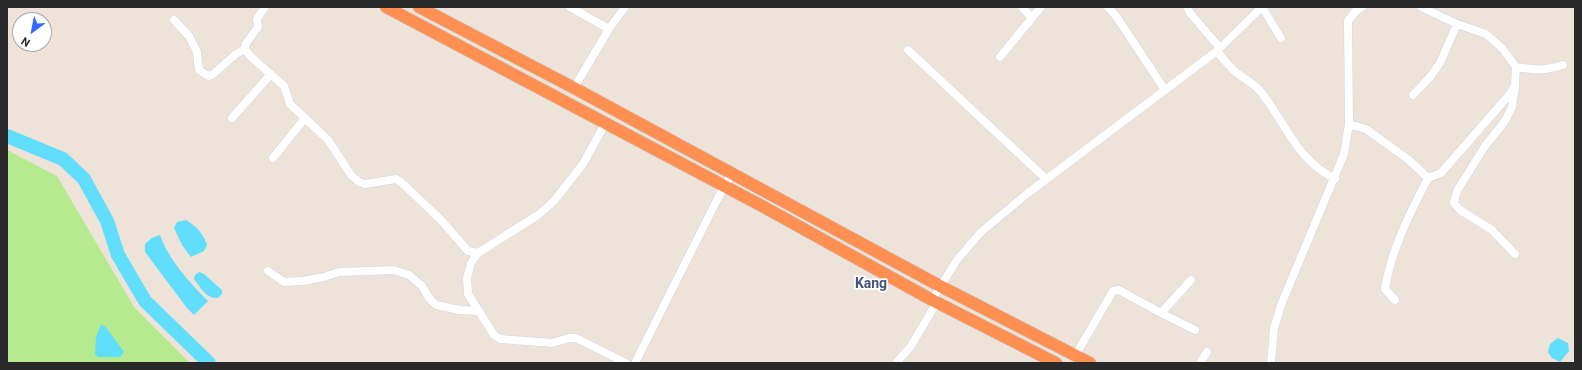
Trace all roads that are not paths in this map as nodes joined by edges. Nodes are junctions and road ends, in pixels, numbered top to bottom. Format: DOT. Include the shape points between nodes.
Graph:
graph roads {
  1 [pos="265,7"];
  2 [pos="386,7"];
  3 [pos="419,7"];
  4 [pos="570,7"];
  5 [pos="625,7"];
  6 [pos="1022,7"];
  7 [pos="1041,7"];
  8 [pos="1108,7"];
  9 [pos="1187,7"];
  10 [pos="1262,7"];
  11 [pos="1362,7"];
  12 [pos="1421,7"];
  13 [pos="1032,18"];
  14 [pos="174,20"];
  15 [pos="1457,24"];
  16 [pos="610,29"];
  17 [pos="1281,38"];
  18 [pos="245,49"];
  19 [pos="908,50"];
  20 [pos="1218,50"];
  21 [pos="1000,57"];
  22 [pos="1564,66"];
  23 [pos="1516,67"];
  24 [pos="271,74"];
  25 [pos="1515,85"];
  26 [pos="574,88"];
  27 [pos="1165,90"];
  28 [pos="1413,95"];
  29 [pos="232,118"];
  30 [pos="305,118"];
  31 [pos="605,124"];
  32 [pos="1349,124"];
  33 [pos="273,158"];
  34 [pos="732,174"];
  35 [pos="1428,178"];
  36 [pos="1046,180"];
  37 [pos="1335,180"];
  38 [pos="725,187"];
  39 [pos="478,253"];
  40 [pos="1515,254"];
  41 [pos="268,271"];
  42 [pos="1191,280"];
  43 [pos="940,286"];
  44 [pos="1395,300"];
  45 [pos="935,301"];
  46 [pos="477,311"];
  47 [pos="1161,313"];
  48 [pos="1195,330"];
  49 [pos="1207,352"];
  50 [pos="1076,356"];
  51 [pos="626,363"];
  52 [pos="635,363"];
  53 [pos="896,363"];
  54 [pos="1056,363"];
  55 [pos="1090,363"];
  56 [pos="1200,363"];
  57 [pos="1271,363"];
  1 -- 18 [label="street" via="257,19 258,26"];
  2 -- 31 [label="highway"];
  3 -- 26 [label="highway"];
  4 -- 16 [label="street"];
  5 -- 16 [label="street"];
  6 -- 13 [label="street"];
  7 -- 13 [label="street"];
  8 -- 27 [label="street"];
  9 -- 20 [label="street"];
  10 -- 17 [label="street"];
  10 -- 20 [label="street"];
  11 -- 32 [label="street" via="1348,21"];
  12 -- 15 [label="street"];
  13 -- 21 [label="street"];
  14 -- 18 [label="street" via="189,36 197,52 199,70 208,76"];
  15 -- 23 [label="street" via="1486,34 1502,48"];
  15 -- 28 [label="street" via="1440,63"];
  16 -- 26 [label="street"];
  18 -- 24 [label="street"];
  19 -- 36 [label="street"];
  20 -- 27 [label="street"];
  20 -- 37 [label="street" via="1227,64 1261,93 1308,161"];
  22 -- 23 [label="street" via="1547,70"];
  23 -- 25 [label="street"];
  24 -- 29 [label="street"];
  24 -- 30 [label="street" via="284,86 290,104"];
  25 -- 35 [label="street" via="1441,173"];
  25 -- 40 [label="street" via="1512,107 1484,146 1457,191 1454,204 1492,230"];
  26 -- 34 [label="highway"];
  27 -- 36 [label="street"];
  30 -- 33 [label="street"];
  30 -- 39 [label="street" via="328,140 351,175 359,182 365,184 396,179 421,200 468,251"];
  31 -- 38 [label="highway"];
  31 -- 39 [label="street" via="583,164 554,201 538,215"];
  32 -- 35 [label="street" via="1366,129 1410,160"];
  32 -- 37 [label="street" via="1344,154"];
  34 -- 38 [label="street"];
  34 -- 43 [label="highway"];
  35 -- 44 [label="street" via="1407,219 1388,271 1385,289"];
  36 -- 43 [label="street" via="981,232 957,260"];
  37 -- 57 [label="street" via="1281,306 1274,328"];
  38 -- 45 [label="highway"];
  38 -- 52 [label="street"];
  39 -- 46 [label="street" via="471,263 467,278 468,294"];
  41 -- 46 [label="street" via="284,282 303,281 339,272 394,270 409,275 422,286 436,305"];
  42 -- 47 [label="street"];
  43 -- 45 [label="street"];
  43 -- 50 [label="highway"];
  45 -- 53 [label="street" via="911,346"];
  45 -- 54 [label="highway"];
  46 -- 51 [label="street" via="494,335 500,339 552,343 576,338"];
  47 -- 48 [label="street"];
  47 -- 50 [label="street" via="1119,290 1112,290"];
  49 -- 56 [label="street"];
  50 -- 55 [label="highway"];
}
